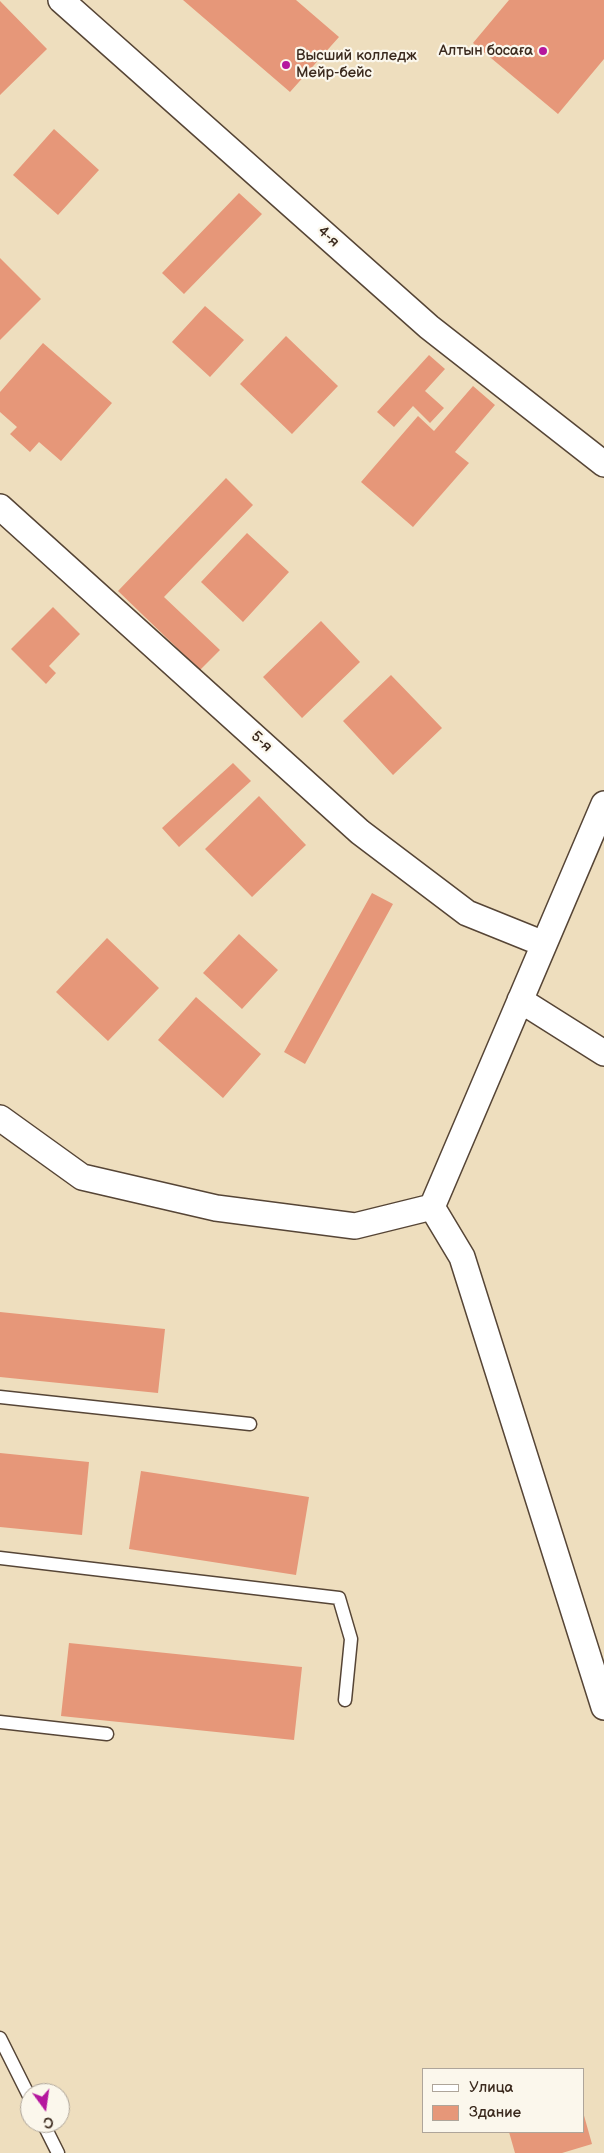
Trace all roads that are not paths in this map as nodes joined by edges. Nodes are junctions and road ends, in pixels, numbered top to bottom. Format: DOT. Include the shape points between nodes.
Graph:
graph roads {
  1 [pos="61,0"];
  2 [pos="604,464"];
  3 [pos="0,507"];
  4 [pos="604,804"];
  5 [pos="544,944"];
  6 [pos="520,1000"];
  7 [pos="604,1053"];
  8 [pos="0,1118"];
  9 [pos="432,1207"];
  10 [pos="0,1398"];
  11 [pos="250,1424"];
  12 [pos="0,1558"];
  13 [pos="345,1700"];
  14 [pos="604,1707"];
  15 [pos="0,1722"];
  16 [pos="107,1734"];
  17 [pos="0,2038"];
  18 [pos="22,2083"];
  19 [pos="48,2133"];
  20 [pos="58,2153"];
  1 -- 2 [label="street, 4-я" via="429,327"];
  3 -- 5 [label="street, 5-я" via="360,832 467,913"];
  4 -- 5 [label="street"];
  5 -- 6 [label="street"];
  6 -- 7 [label="street"];
  6 -- 9 [label="street"];
  8 -- 9 [label="street" via="82,1177 216,1208 355,1226"];
  9 -- 14 [label="street" via="462,1257"];
  10 -- 11 [label="lane"];
  12 -- 13 [label="lane" via="339,1598 351,1638"];
  15 -- 16 [label="lane"];
  17 -- 18 [label="lane"];
  19 -- 20 [label="lane"];
}
